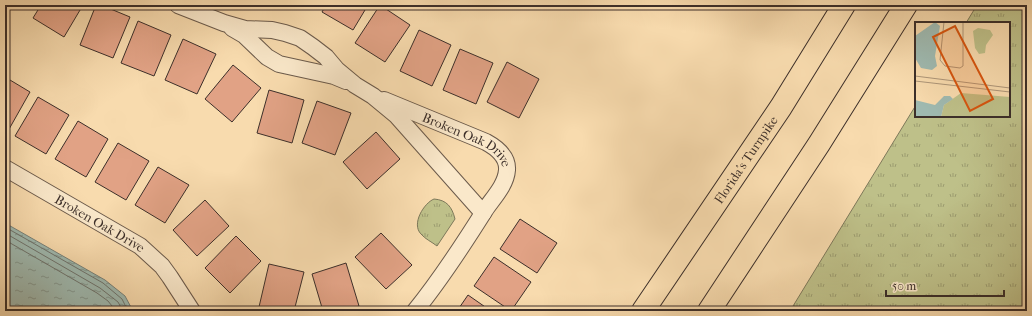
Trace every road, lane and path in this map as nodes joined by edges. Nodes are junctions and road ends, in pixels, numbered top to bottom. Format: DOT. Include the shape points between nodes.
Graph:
graph roads {
  1 [pos="178,5"];
  2 [pos="844,5"];
  3 [pos="906,5"];
  4 [pos="224,23"];
  5 [pos="355,85"];
  6 [pos="374,96"];
  7 [pos="5,168"];
  8 [pos="483,213"];
  9 [pos="182,294"];
  10 [pos="415,310"];
  11 [pos="192,311"];
  12 [pos="204,311"];
  13 [pos="643,311"];
  14 [pos="709,311"];
  1 -- 4 [label="street, Broken Oak Drive"];
  2 -- 13 [label="highway, Florida's Turnpike" via="781,107"];
  3 -- 14 [label="highway" via="819,144"];
  4 -- 5 [label="street, Broken Oak Drive" via="244,35 267,57 279,64 334,76"];
  4 -- 5 [label="street, Broken Oak Drive" via="246,29 272,30 300,38 326,57"];
  5 -- 6 [label="street, Broken Oak Drive"];
  6 -- 8 [label="street, Broken Oak Drive" via="396,114"];
  6 -- 8 [label="street, Broken Oak Drive" via="486,142 500,151 507,170 503,182"];
  7 -- 9 [label="street, Broken Oak Drive" via="140,246 162,266"];
  8 -- 10 [label="street, Broken Oak Drive" via="462,247"];
  9 -- 11 [label="street, Broken Oak Drive"];
  9 -- 12 [label="street, Broken Oak Drive"];
}
